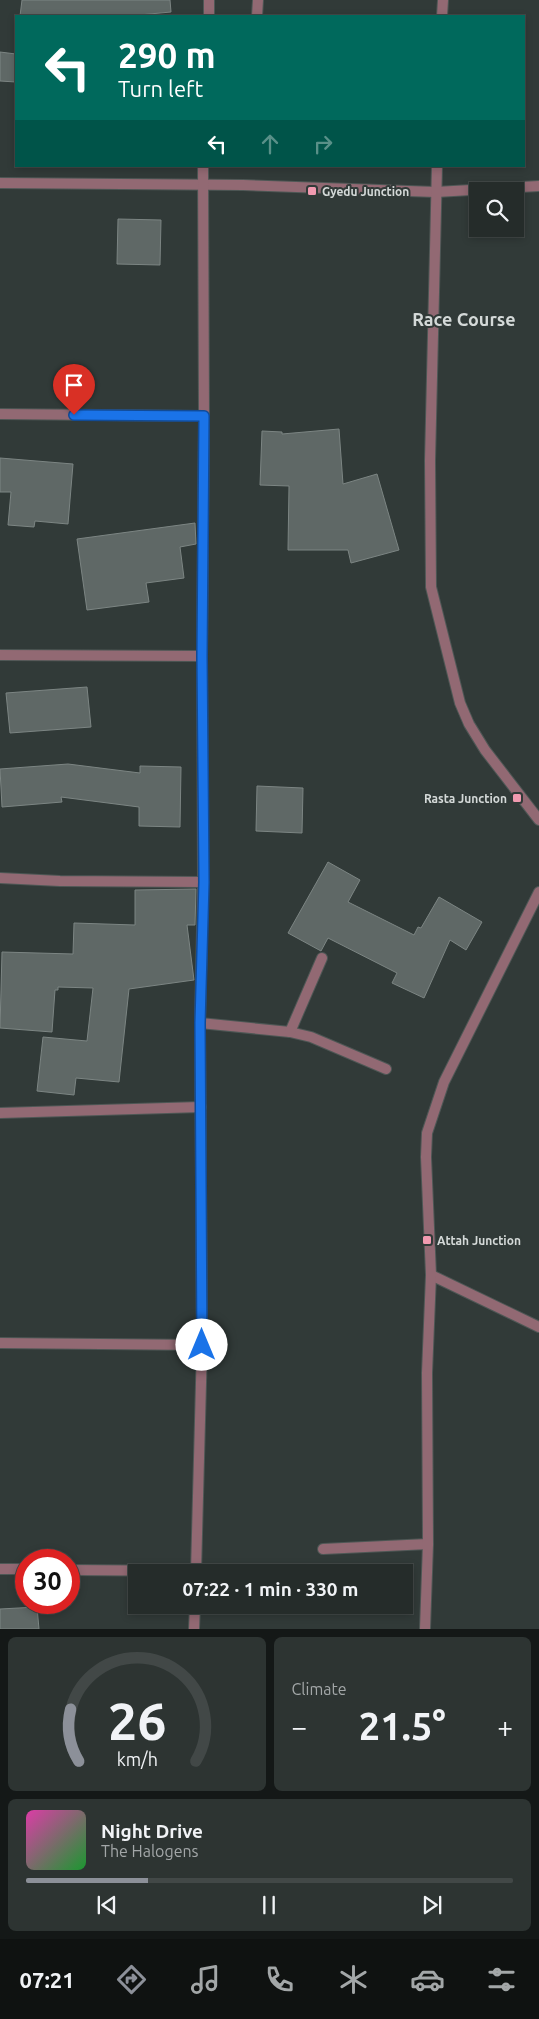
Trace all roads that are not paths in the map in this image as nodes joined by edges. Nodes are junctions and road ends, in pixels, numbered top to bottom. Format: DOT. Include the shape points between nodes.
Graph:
graph roads {
  1 [pos="209,0"];
  2 [pos="258,0"];
  3 [pos="442,0"];
  4 [pos="209,15"];
  5 [pos="257,15"];
  6 [pos="442,15"];
  7 [pos="203,167"];
  8 [pos="436,167"];
  9 [pos="0,183"];
  10 [pos="202,185"];
  11 [pos="539,186"];
  12 [pos="436,192"];
  13 [pos="0,414"];
  14 [pos="204,416"];
  15 [pos="0,655"];
  16 [pos="202,656"];
  17 [pos="539,820"];
  18 [pos="0,878"];
  19 [pos="204,882"];
  20 [pos="539,892"];
  21 [pos="535,910"];
  22 [pos="322,958"];
  23 [pos="200,1023"];
  24 [pos="290,1032"];
  25 [pos="386,1069"];
  26 [pos="202,1107"];
  27 [pos="0,1113"];
  28 [pos="431,1275"];
  29 [pos="539,1327"];
  30 [pos="0,1343"];
  31 [pos="202,1345"];
  32 [pos="428,1544"];
  33 [pos="323,1549"];
  34 [pos="196,1564"];
  35 [pos="0,1569"];
  36 [pos="15,1569"];
  37 [pos="80,1570"];
  38 [pos="128,1571"];
  39 [pos="195,1614"];
  40 [pos="194,1629"];
  41 [pos="425,1629"];
  1 -- 4 [label="street"];
  2 -- 5 [label="street"];
  3 -- 6 [label="street"];
  7 -- 10 [label="street"];
  8 -- 12 [label="street"];
  9 -- 10 [label="street"];
  10 -- 12 [label="street"];
  10 -- 14 [label="street"];
  11 -- 12 [label="street"];
  12 -- 17 [label="street" via="431,587 460,702 469,724"];
  13 -- 14 [label="street"];
  14 -- 16 [label="street"];
  15 -- 16 [label="street"];
  16 -- 19 [label="street"];
  18 -- 19 [label="street"];
  19 -- 23 [label="street"];
  20 -- 21 [label="street"];
  21 -- 28 [label="street" via="444,1082 427,1132"];
  22 -- 24 [label="street"];
  23 -- 24 [label="street"];
  23 -- 26 [label="street"];
  24 -- 25 [label="street" via="311,1037"];
  26 -- 27 [label="street"];
  26 -- 31 [label="street"];
  28 -- 29 [label="street"];
  28 -- 32 [label="street" via="427,1373"];
  30 -- 31 [label="street"];
  31 -- 34 [label="street"];
  32 -- 33 [label="street"];
  32 -- 41 [label="street"];
  35 -- 36 [label="street"];
  37 -- 38 [label="street"];
  39 -- 40 [label="street"];
}
